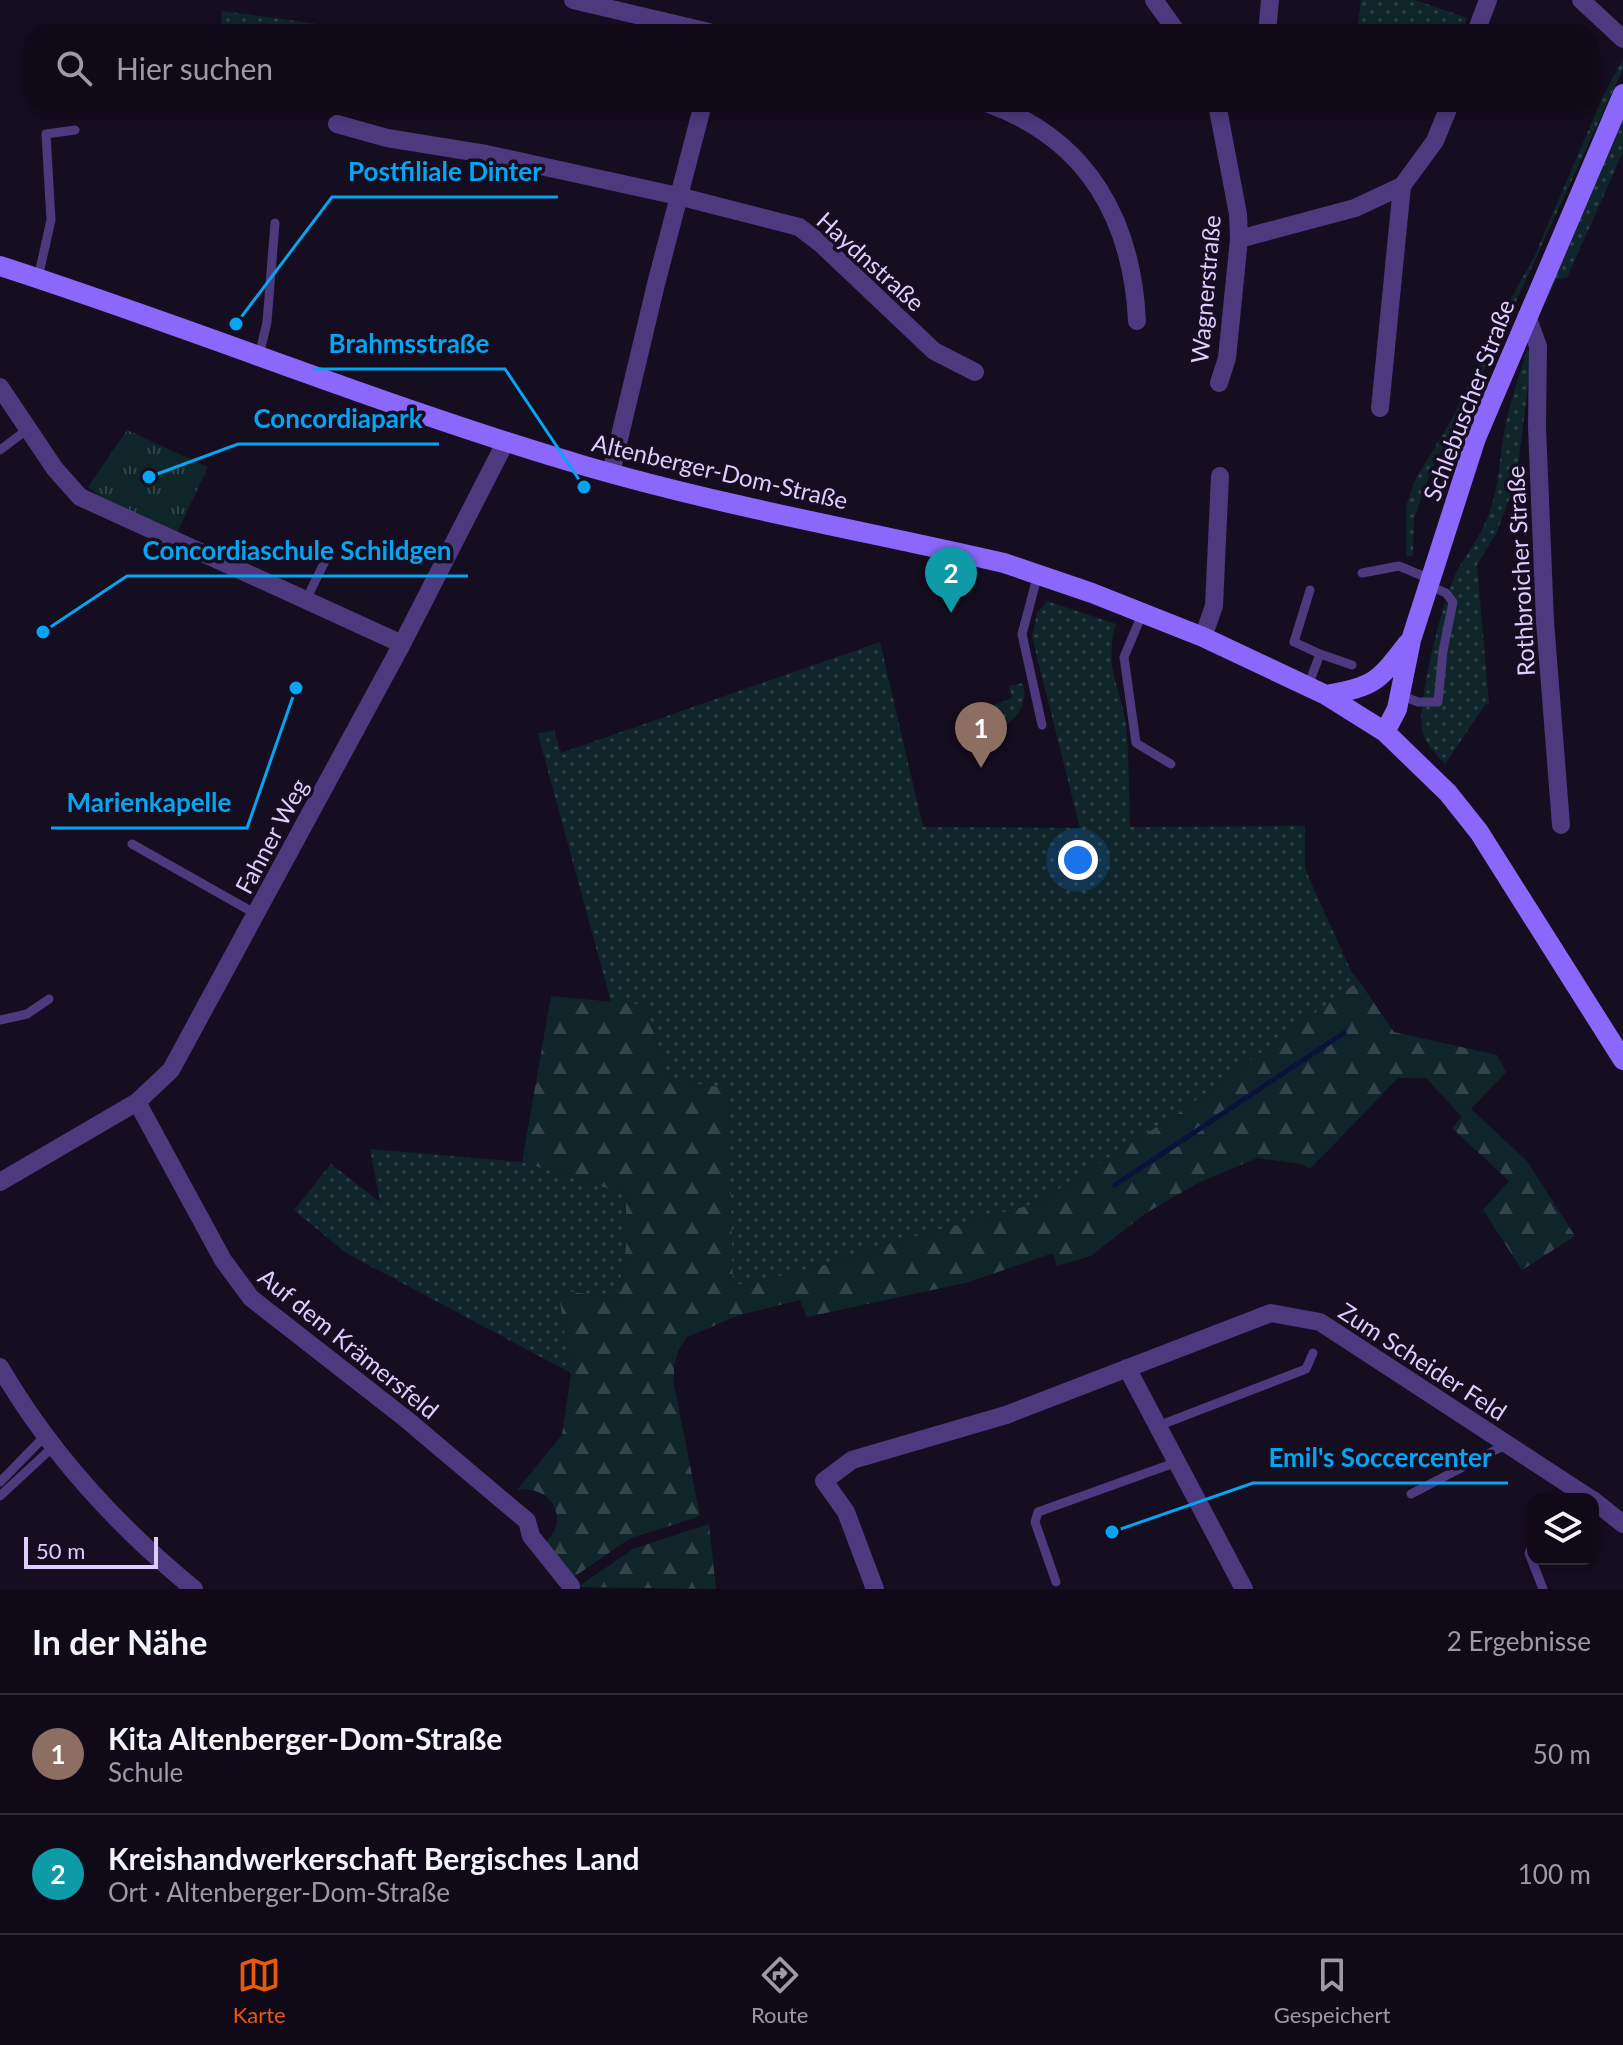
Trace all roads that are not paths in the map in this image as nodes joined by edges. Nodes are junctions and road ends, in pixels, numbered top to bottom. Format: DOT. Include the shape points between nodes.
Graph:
graph roads {
  1 [pos="573,0"];
  2 [pos="1154,0"];
  3 [pos="1270,0"];
  4 [pos="1488,0"];
  5 [pos="1581,0"];
  6 [pos="675,24"];
  7 [pos="1171,24"];
  8 [pos="1268,24"];
  9 [pos="1479,24"];
  10 [pos="1623,39"];
  11 [pos="1623,94"];
  12 [pos="701,112"];
  13 [pos="1006,112"];
  14 [pos="1219,112"];
  15 [pos="1447,112"];
  16 [pos="337,124"];
  17 [pos="75,130"];
  18 [pos="1402,186"];
  19 [pos="678,196"];
  20 [pos="275,223"];
  21 [pos="1239,239"];
  22 [pos="0,266"];
  23 [pos="38,278"];
  24 [pos="1527,316"];
  25 [pos="1137,321"];
  26 [pos="259,356"];
  27 [pos="975,372"];
  28 [pos="1219,383"];
  29 [pos="0,387"];
  30 [pos="1380,408"];
  31 [pos="28,429"];
  32 [pos="506,441"];
  33 [pos="0,450"];
  34 [pos="611,473"];
  35 [pos="1220,476"];
  36 [pos="326,559"];
  37 [pos="1362,573"];
  38 [pos="1038,574"];
  39 [pos="1429,582"];
  40 [pos="1310,590"];
  41 [pos="306,600"];
  42 [pos="1143,612"];
  43 [pos="1203,637"];
  44 [pos="1411,640"];
  45 [pos="402,644"];
  46 [pos="1320,654"];
  47 [pos="1352,665"];
  48 [pos="1317,690"];
  49 [pos="1400,695"];
  50 [pos="1042,725"];
  51 [pos="1385,732"];
  52 [pos="1171,764"];
  53 [pos="1561,825"];
  54 [pos="132,844"];
  55 [pos="256,914"];
  56 [pos="49,999"];
  57 [pos="0,1020"];
  58 [pos="1623,1060"];
  59 [pos="137,1102"];
  60 [pos="0,1182"];
  61 [pos="1313,1353"];
  62 [pos="0,1367"];
  63 [pos="1127,1368"];
  64 [pos="1158,1426"];
  65 [pos="49,1441"];
  66 [pos="1507,1444"];
  67 [pos="1177,1462"];
  68 [pos="0,1482"];
  69 [pos="1582,1493"];
  70 [pos="1411,1494"];
  71 [pos="0,1496"];
  72 [pos="1599,1505"];
  73 [pos="1623,1524"];
  74 [pos="1534,1565"];
  75 [pos="1056,1582"];
  76 [pos="571,1586"];
  77 [pos="194,1589"];
  78 [pos="875,1589"];
  79 [pos="1244,1589"];
  80 [pos="1543,1589"];
  1 -- 6 [label="street"];
  2 -- 7 [label="street"];
  3 -- 8 [label="street"];
  4 -- 9 [label="street"];
  5 -- 10 [label="street"];
  11 -- 24 [label="main road, Schlebuscher Straße"];
  12 -- 19 [label="street"];
  13 -- 25 [label="street" via="1069,151 1107,201 1132,264"];
  14 -- 21 [label="street, Wagnerstraße"];
  15 -- 18 [label="street" via="1435,141"];
  16 -- 19 [label="street, Haydnstraße"];
  17 -- 23 [label="lane" via="46,134 51,220"];
  18 -- 21 [label="street" via="1355,208"];
  18 -- 30 [label="street"];
  19 -- 27 [label="street, Haydnstraße" via="799,227 934,351"];
  19 -- 34 [label="street"];
  20 -- 26 [label="lane"];
  21 -- 28 [label="street, Wagnerstraße" via="1227,358"];
  22 -- 23 [label="main road, Altenberger-Dom-Straße"];
  23 -- 26 [label="main road, Altenberger-Dom-Straße"];
  24 -- 39 [label="main road, Schlebuscher Straße" via="1476,438"];
  24 -- 53 [label="street, Rothbroicher Straße" via="1538,346 1545,621"];
  26 -- 32 [label="main road, Altenberger-Dom-Straße"];
  29 -- 31 [label="street"];
  31 -- 33 [label="lane"];
  31 -- 41 [label="street" via="80,497"];
  32 -- 34 [label="main road, Altenberger-Dom-Straße"];
  32 -- 45 [label="street, Fahner Weg"];
  34 -- 38 [label="main road, Altenberger-Dom-Straße"];
  35 -- 43 [label="street" via="1214,606"];
  36 -- 41 [label="lane"];
  37 -- 39 [label="lane" via="1399,566"];
  38 -- 42 [label="main road, Altenberger-Dom-Straße"];
  38 -- 50 [label="lane" via="1022,634"];
  39 -- 44 [label="main road, Schlebuscher Straße"];
  39 -- 49 [label="lane" via="1453,602 1438,702"];
  40 -- 46 [label="lane" via="1294,642"];
  41 -- 45 [label="street"];
  42 -- 43 [label="main road, Altenberger-Dom-Straße"];
  42 -- 52 [label="lane" via="1124,657 1136,743"];
  43 -- 48 [label="main road, Altenberger-Dom-Straße"];
  44 -- 48 [label="main road" via="1374,683 1360,689"];
  44 -- 49 [label="main road, Schlebuscher Straße"];
  45 -- 55 [label="street, Fahner Weg"];
  46 -- 47 [label="lane"];
  46 -- 48 [label="lane"];
  48 -- 51 [label="main road, Altenberger-Dom-Straße"];
  49 -- 51 [label="main road, Schlebuscher Straße"];
  51 -- 58 [label="main road, Altenberger-Dom-Straße" via="1448,793 1479,832"];
  54 -- 55 [label="lane"];
  55 -- 59 [label="street, Fahner Weg" via="171,1070"];
  56 -- 57 [label="lane" via="27,1014"];
  59 -- 60 [label="street, Fahner Weg"];
  59 -- 76 [label="street, Auf dem Krämersfeld" via="223,1260 251,1298 527,1521 531,1536"];
  61 -- 64 [label="lane" via="1306,1369"];
  62 -- 65 [label="street"];
  63 -- 64 [label="street"];
  63 -- 66 [label="street, Zum Scheider Feld" via="1271,1313 1293,1315 1320,1322"];
  63 -- 78 [label="street, Zum Scheider Feld" via="1006,1415 852,1460 824,1481 846,1512"];
  64 -- 67 [label="street"];
  65 -- 68 [label="lane"];
  65 -- 71 [label="lane"];
  65 -- 77 [label="street" via="110,1514"];
  66 -- 69 [label="street, Zum Scheider Feld"];
  66 -- 70 [label="lane"];
  67 -- 75 [label="lane" via="1038,1512 1035,1522"];
  67 -- 79 [label="street"];
  72 -- 73 [label="street, Zum Scheider Feld"];
  74 -- 80 [label="lane"];
}
